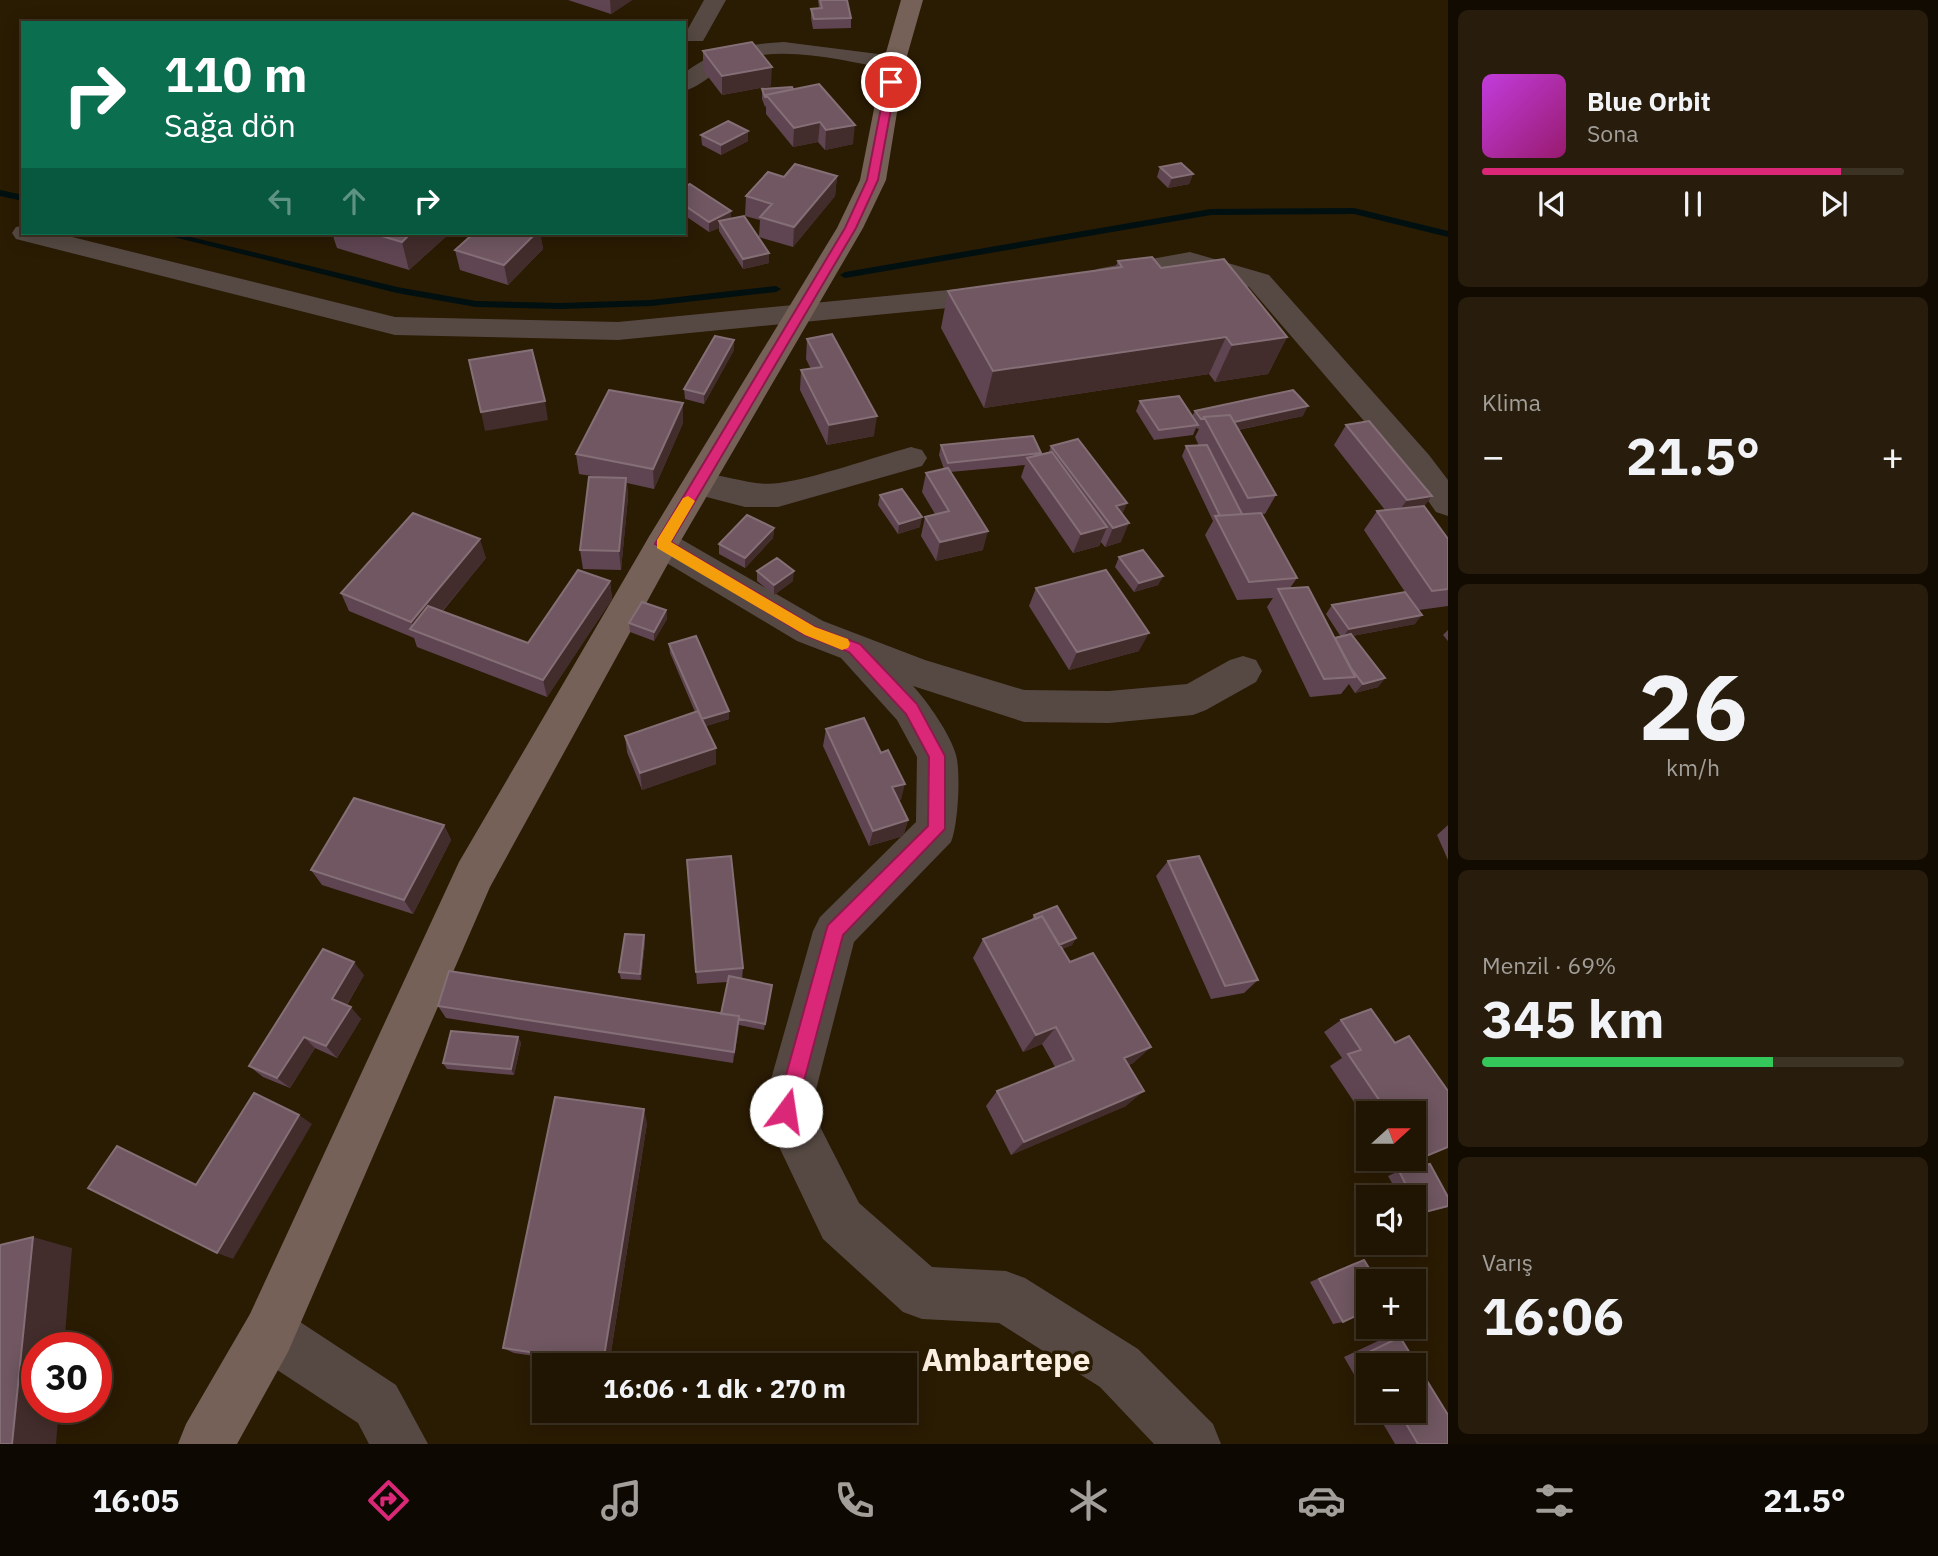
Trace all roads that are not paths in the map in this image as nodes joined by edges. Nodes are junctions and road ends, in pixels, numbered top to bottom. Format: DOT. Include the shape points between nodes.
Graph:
graph roads {
  1 [pos="715,0"];
  2 [pos="912,0"];
  3 [pos="695,36"];
  4 [pos="894,63"];
  5 [pos="686,82"];
  6 [pos="0,227"];
  7 [pos="21,231"];
  8 [pos="36,235"];
  9 [pos="1086,279"];
  10 [pos="1033,289"];
  11 [pos="801,315"];
  12 [pos="911,458"];
  13 [pos="699,484"];
  14 [pos="1448,504"];
  15 [pos="662,544"];
  16 [pos="854,648"];
  17 [pos="1243,671"];
  18 [pos="269,1332"];
  19 [pos="206,1444"];
  20 [pos="400,1444"];
  21 [pos="1193,1444"];
  1 -- 3 [label="street"];
  2 -- 4 [label="street"];
  4 -- 5 [label="street" via="759,48 699,69"];
  4 -- 11 [label="street" via="873,180"];
  6 -- 7 [label="street"];
  8 -- 11 [label="street" via="395,326 618,331"];
  9 -- 14 [label="street" via="1191,260 1259,281 1418,463"];
  10 -- 11 [label="street"];
  11 -- 13 [label="street"];
  12 -- 13 [label="street" via="778,495 745,495"];
  13 -- 15 [label="street"];
  15 -- 16 [label="street" via="810,631"];
  15 -- 18 [label="street" via="474,876"];
  16 -- 17 [label="street" via="1024,706 1109,707 1193,699"];
  16 -- 21 [label="street" via="911,709 937,756 936,829 835,931 786,1111 841,1222 922,1293 1006,1297 1119,1368"];
  18 -- 19 [label="street"];
  18 -- 20 [label="street" via="377,1404"];
}
